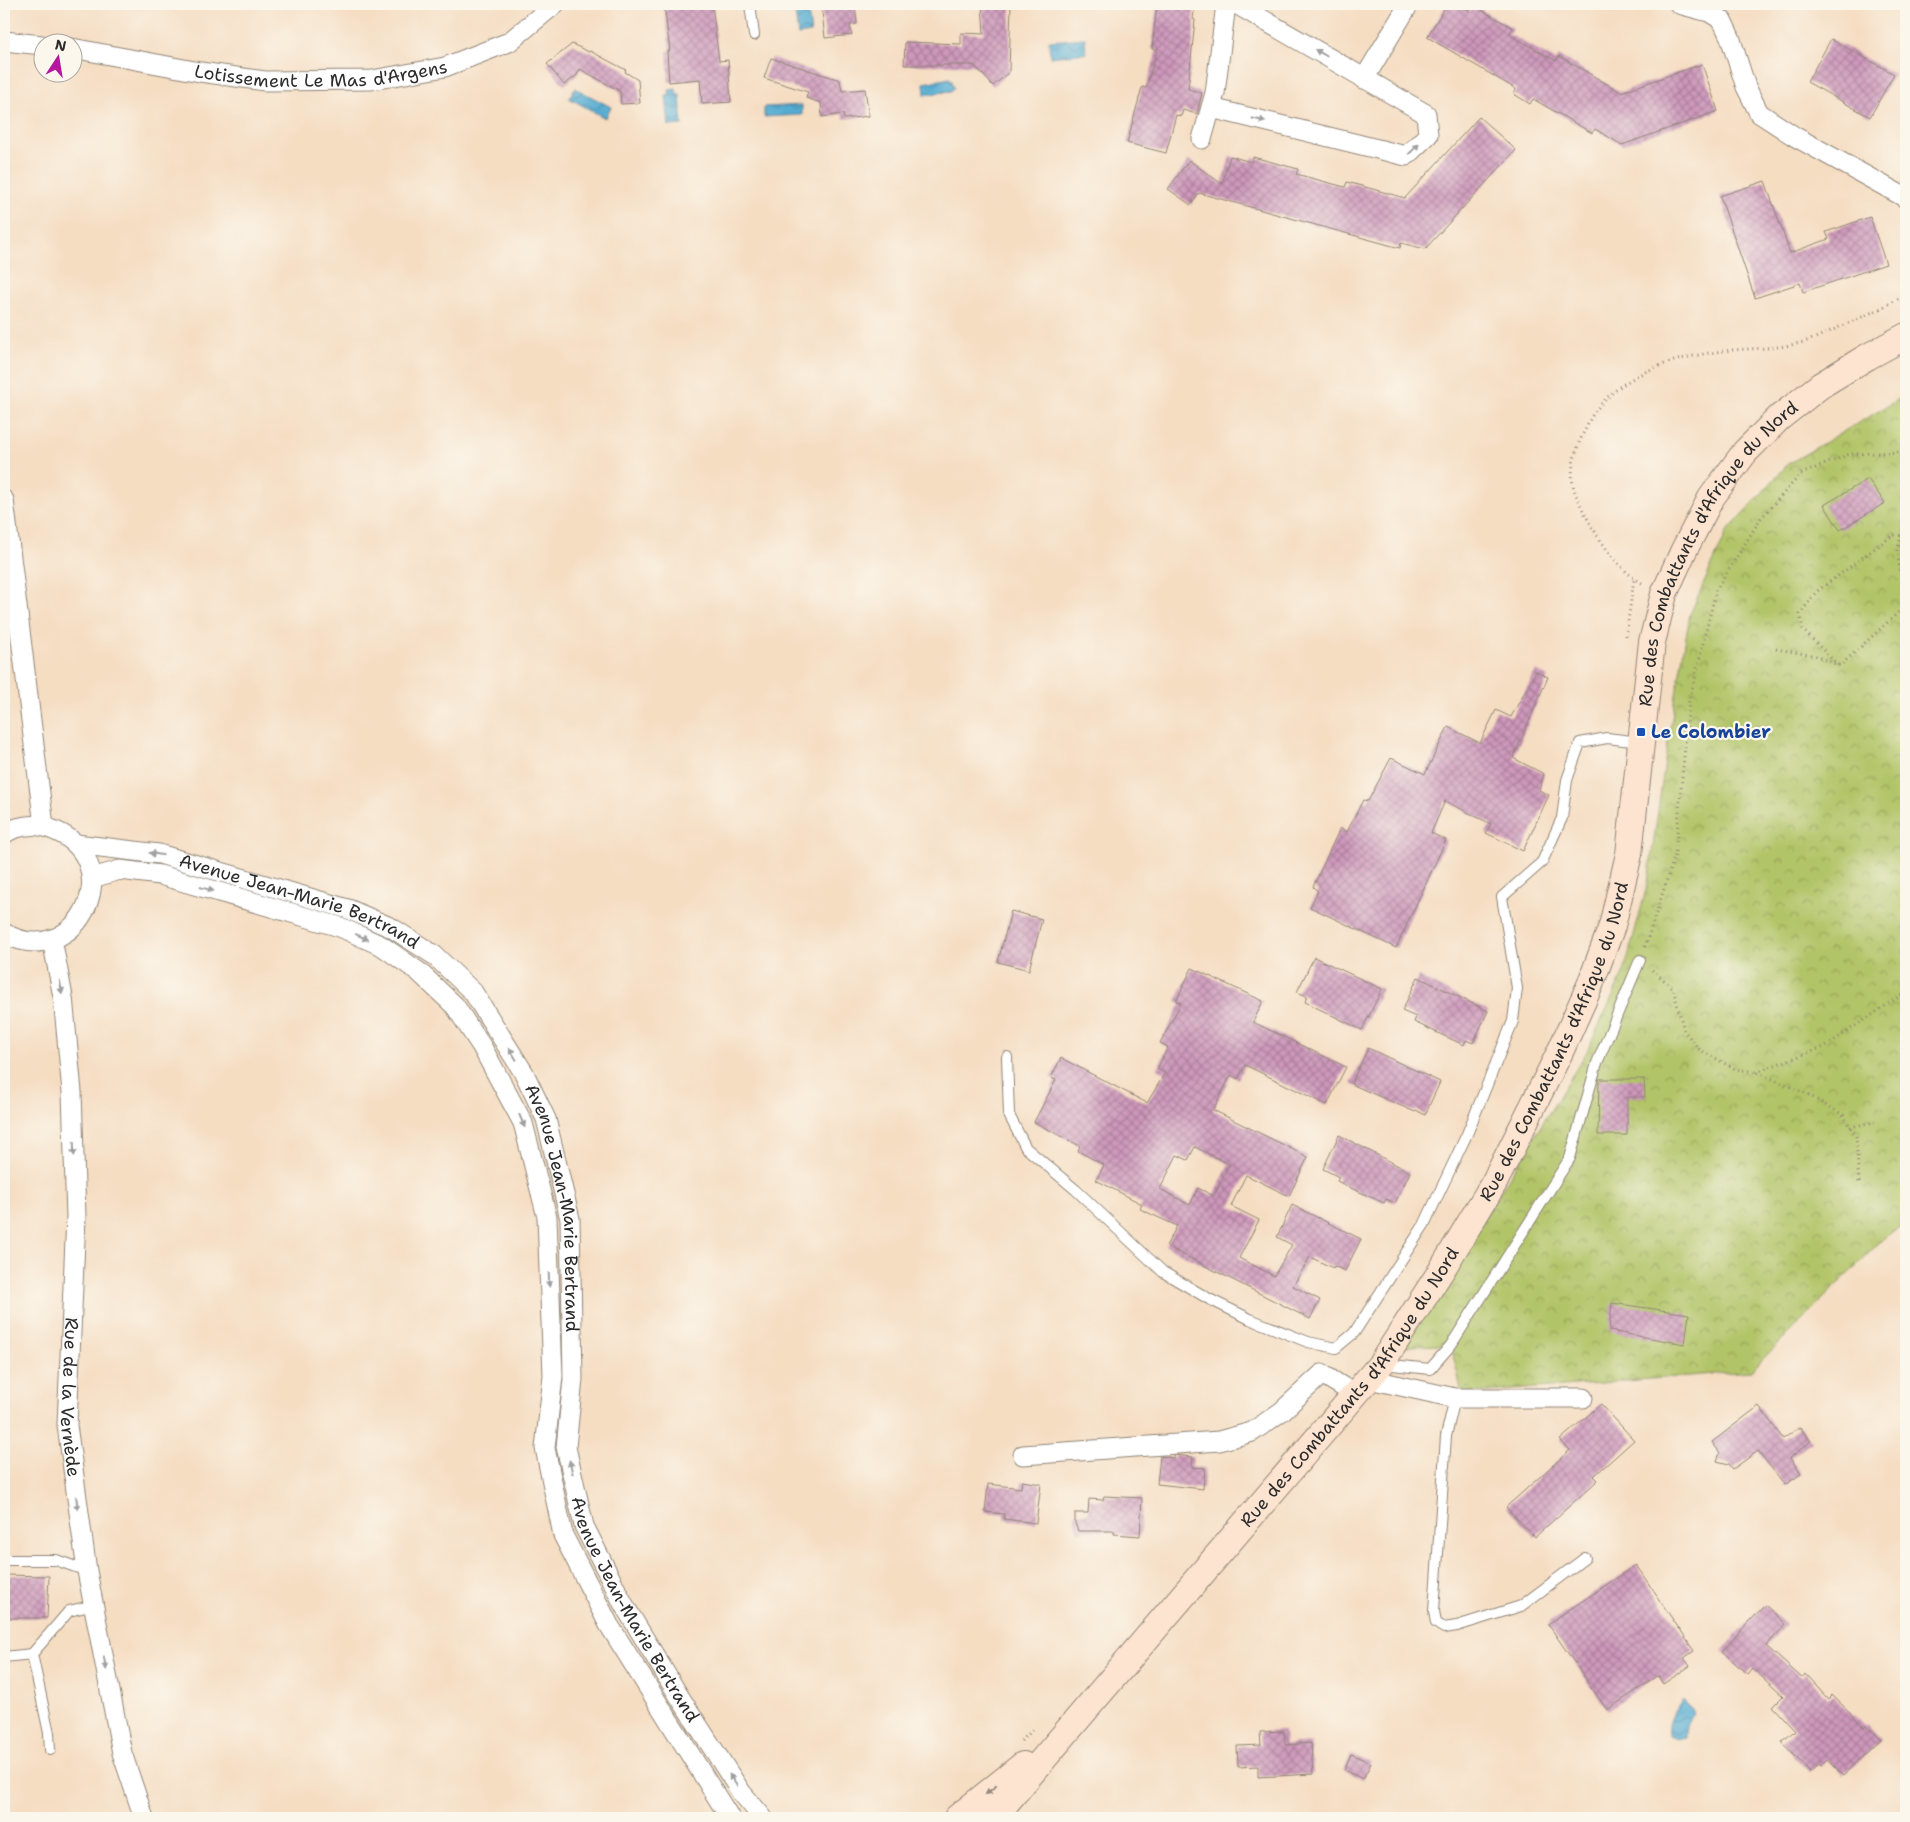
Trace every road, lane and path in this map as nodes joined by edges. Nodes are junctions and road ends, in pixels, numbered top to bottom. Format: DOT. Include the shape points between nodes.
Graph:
graph roads {
  1 [pos="555,4"];
  2 [pos="750,4"];
  3 [pos="1226,4"];
  4 [pos="1236,4"];
  5 [pos="1409,4"];
  6 [pos="1679,4"];
  7 [pos="754,35"];
  8 [pos="4,41"];
  9 [pos="32,44"];
  10 [pos="82,50"];
  11 [pos="1364,79"];
  12 [pos="1211,108"];
  13 [pos="1202,138"];
  14 [pos="1906,198"];
  15 [pos="1906,294"];
  16 [pos="1906,336"];
  17 [pos="1906,452"];
  18 [pos="4,500"];
  19 [pos="1906,518"];
  20 [pos="1902,535"];
  21 [pos="1906,536"];
  22 [pos="1664,594"];
  23 [pos="1776,650"];
  24 [pos="1840,666"];
  25 [pos="1640,742"];
  26 [pos="44,826"];
  27 [pos="4,834"];
  28 [pos="76,844"];
  29 [pos="92,878"];
  30 [pos="4,933"];
  31 [pos="52,939"];
  32 [pos="1640,960"];
  33 [pos="1906,992"];
  34 [pos="1007,1057"];
  35 [pos="1756,1072"];
  36 [pos="1875,1122"];
  37 [pos="1850,1126"];
  38 [pos="1859,1185"];
  39 [pos="1368,1379"];
  40 [pos="1455,1398"];
  41 [pos="1582,1398"];
  42 [pos="1023,1455"];
  43 [pos="1585,1558"];
  44 [pos="4,1560"];
  45 [pos="87,1571"];
  46 [pos="94,1605"];
  47 [pos="32,1654"];
  48 [pos="4,1658"];
  49 [pos="1083,1715"];
  50 [pos="50,1750"];
  51 [pos="144,1818"];
  52 [pos="730,1818"];
  53 [pos="763,1818"];
  54 [pos="957,1818"];
  55 [pos="993,1818"];
  1 -- 10 [label="street, Lotissement Le Mas d'Argens" via="509,42 444,67 372,80 265,81"];
  2 -- 7 [label="lane"];
  3 -- 12 [label="street"];
  11 -- 4 [label="street, one-way"];
  5 -- 11 [label="street"];
  6 -- 14 [label="street" via="1709,12 1722,20 1759,113"];
  8 -- 9 [label="street"];
  12 -- 11 [label="street, one-way" via="1406,156 1428,135 1426,114"];
  12 -- 13 [label="street"];
  15 -- 22 [label="path" via="1890,305 1807,341 1770,349 1732,350 1677,359 1614,390 1596,410 1579,442 1572,467 1572,485 1586,519 1627,573"];
  16 -- 22 [label="main road, Rue des Combattants d'Afrique du Nord" via="1822,385 1779,418 1745,452 1711,498"];
  17 -- 32 [label="path" via="1850,454 1801,474 1761,518 1716,590 1689,702 1674,855"];
  18 -- 26 [label="street"];
  19 -- 20 [label="path"];
  20 -- 21 [label="path"];
  20 -- 24 [label="path" via="1897,552 1905,596 1902,608"];
  20 -- 24 [label="path" via="1893,535 1816,592 1800,614 1804,630"];
  22 -- 25 [label="main road, Rue des Combattants d'Afrique du Nord" via="1652,642"];
  23 -- 24 [label="path" via="1816,656"];
  25 -- 34 [label="lane" via="1606,738 1580,743 1568,780 1562,818 1542,862 1502,898 1517,988 1513,1021 1467,1134 1424,1225 1354,1333 1336,1348 1308,1342 1250,1319 1163,1272 1026,1148 1009,1115"];
  25 -- 39 [label="main road, Rue des Combattants d'Afrique du Nord" via="1629,854 1612,926 1590,986 1494,1183 1441,1271"];
  26 -- 27 [label="street" via="25,826"];
  26 -- 28 [label="street" via="62,832"];
  28 -- 29 [label="street" via="87,860"];
  53 -- 28 [label="street, Avenue Jean-Marie Bertrand, one-way" via="741,1792 674,1688 624,1605 584,1526 566,1447 573,1379 570,1219 546,1119 524,1073 473,992 434,955 392,928 348,909 159,854"];
  29 -- 31 [label="street" via="91,897 83,915 70,930"];
  29 -- 52 [label="street, Avenue Jean-Marie Bertrand, one-way" via="120,870 160,875 340,927 382,946 419,972 455,1006 482,1047 523,1123 547,1217 553,1376 545,1448 563,1535 609,1625"];
  30 -- 31 [label="street" via="33,942"];
  31 -- 45 [label="street, Rue de la Vernède, one-way" via="63,997 72,1092 76,1217 67,1425"];
  32 -- 35 [label="path" via="1673,988 1684,1031 1700,1050 1735,1069"];
  32 -- 39 [label="lane" via="1597,1062 1570,1158 1451,1345 1430,1369"];
  33 -- 35 [label="path" via="1824,1047"];
  35 -- 37 [label="path" via="1809,1095 1843,1115"];
  36 -- 37 [label="path"];
  37 -- 38 [label="path" via="1856,1136"];
  39 -- 40 [label="street"];
  39 -- 42 [label="street" via="1322,1374 1282,1411 1252,1432 1219,1441"];
  39 -- 49 [label="main road, Rue des Combattants d'Afrique du Nord"];
  40 -- 41 [label="street"];
  40 -- 43 [label="lane" via="1446,1436 1434,1611 1436,1623 1444,1628 1457,1626 1521,1606"];
  44 -- 45 [label="lane" via="56,1560"];
  45 -- 46 [label="street, Rue de la Vernède"];
  46 -- 47 [label="lane" via="69,1611"];
  46 -- 51 [label="street, Rue de la Vernède, one-way" via="122,1752"];
  47 -- 48 [label="lane"];
  47 -- 50 [label="lane"];
  49 -- 54 [label="main road, Rue des Combattants d'Afrique du Nord, one-way"];
  49 -- 55 [label="main road, Rue des Combattants d'Afrique du Nord"];
}
